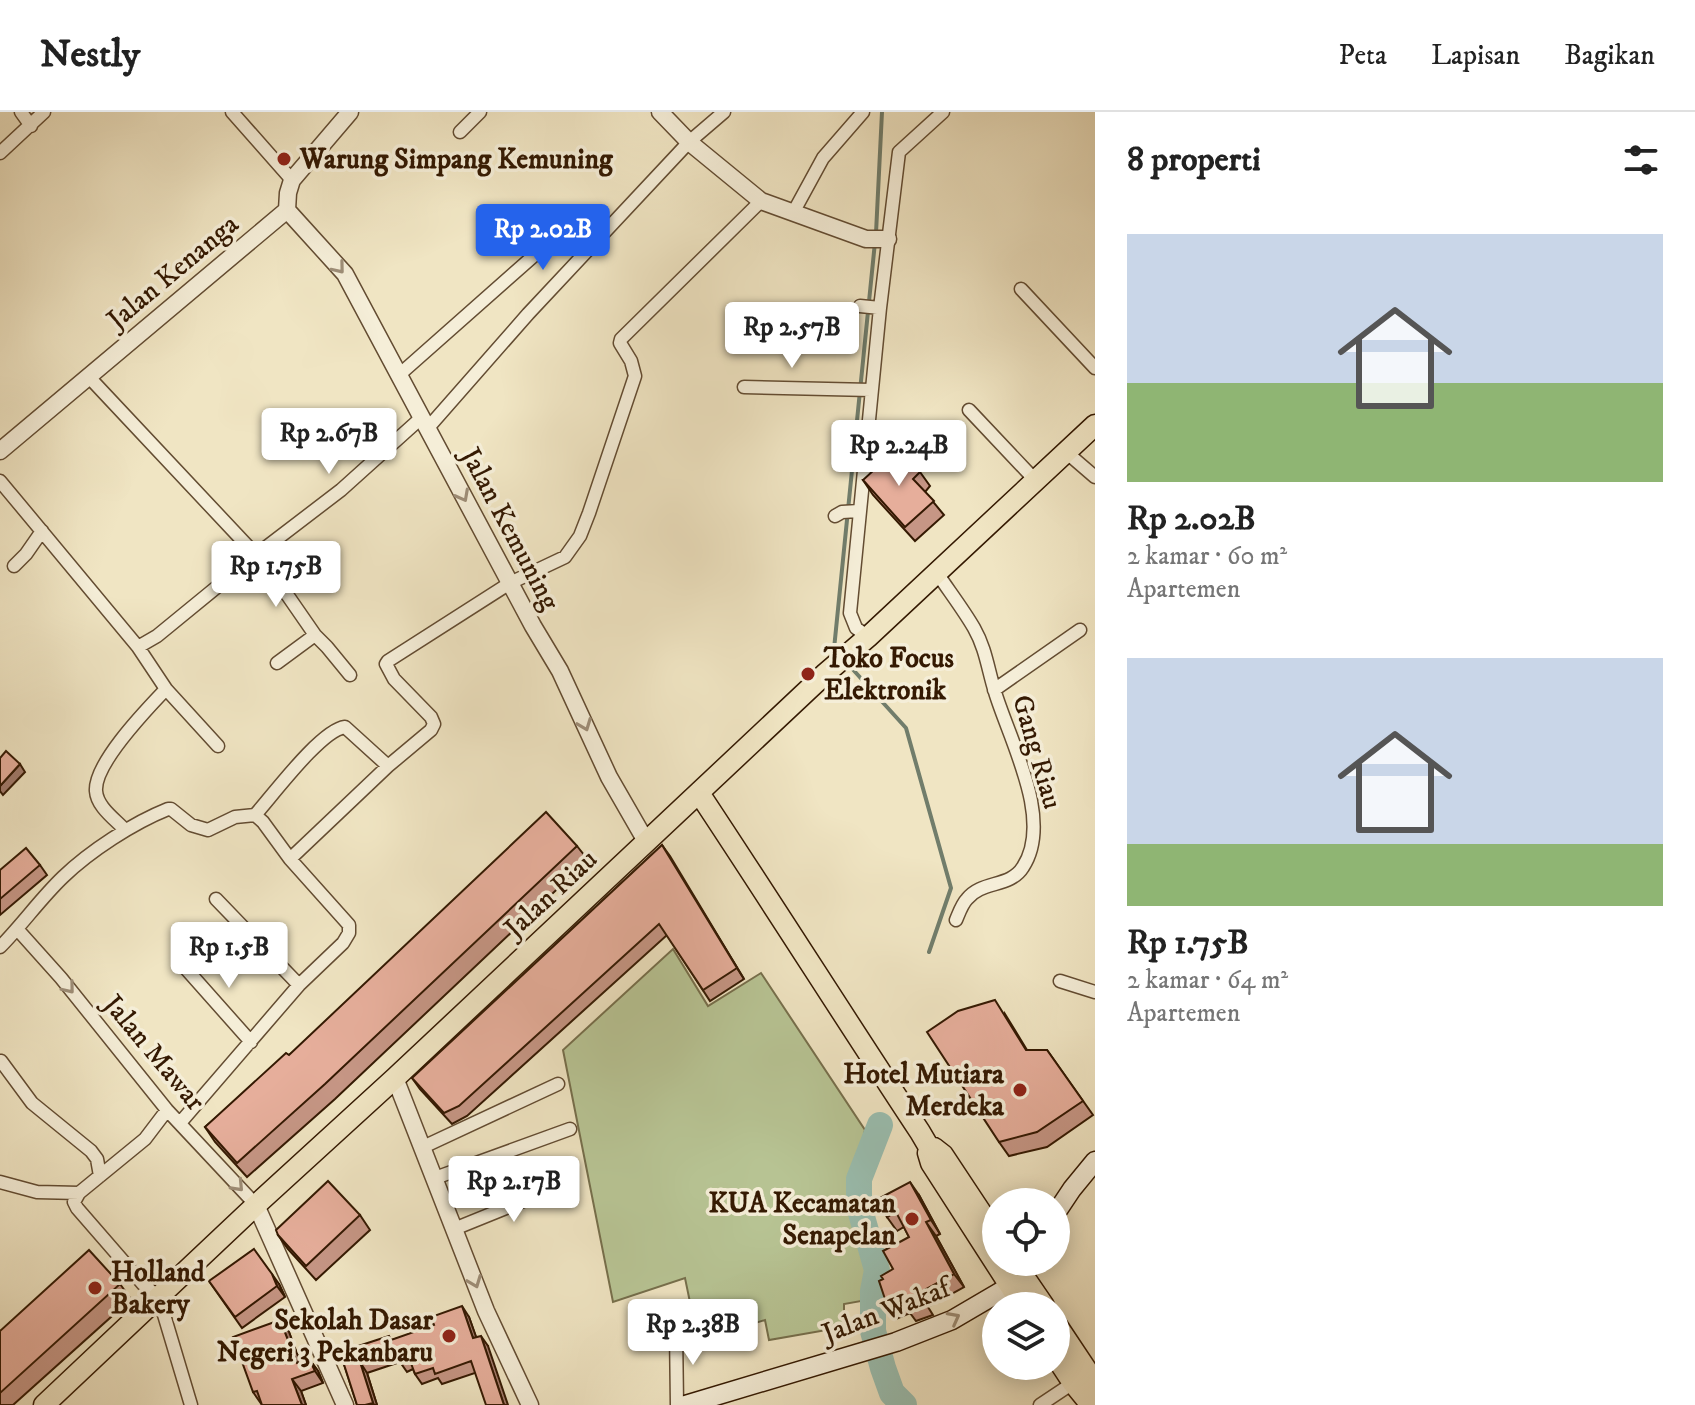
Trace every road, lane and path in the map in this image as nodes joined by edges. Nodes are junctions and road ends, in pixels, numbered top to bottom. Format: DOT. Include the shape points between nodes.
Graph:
graph roads {
  1 [pos="21,112"];
  2 [pos="44,112"];
  3 [pos="232,112"];
  4 [pos="350,112"];
  5 [pos="480,112"];
  6 [pos="660,112"];
  7 [pos="724,112"];
  8 [pos="863,112"];
  9 [pos="943,112"];
  10 [pos="31,126"];
  11 [pos="460,132"];
  12 [pos="689,142"];
  13 [pos="0,153"];
  14 [pos="292,180"];
  15 [pos="761,201"];
  16 [pos="287,210"];
  17 [pos="793,213"];
  18 [pos="555,237"];
  19 [pos="877,239"];
  20 [pos="1021,289"];
  21 [pos="860,306"];
  22 [pos="877,308"];
  23 [pos="1095,368"];
  24 [pos="399,375"];
  25 [pos="88,376"];
  26 [pos="744,387"];
  27 [pos="866,390"];
  28 [pos="969,410"];
  29 [pos="424,423"];
  30 [pos="1095,425"];
  31 [pos="0,451"];
  32 [pos="1066,452"];
  33 [pos="1095,477"];
  34 [pos="1035,480"];
  35 [pos="0,481"];
  36 [pos="42,531"];
  37 [pos="256,555"];
  38 [pos="14,566"];
  39 [pos="937,573"];
  40 [pos="510,583"];
  41 [pos="1080,630"];
  42 [pos="315,635"];
  43 [pos="868,637"];
  44 [pos="138,647"];
  45 [pos="277,663"];
  46 [pos="350,675"];
  47 [pos="166,689"];
  48 [pos="994,690"];
  49 [pos="218,746"];
  50 [pos="388,766"];
  51 [pos="699,793"];
  52 [pos="255,815"];
  53 [pos="125,830"];
  54 [pos="647,843"];
  55 [pos="290,859"];
  56 [pos="216,899"];
  57 [pos="956,920"];
  58 [pos="18,930"];
  59 [pos="0,947"];
  60 [pos="180,962"];
  61 [pos="1060,981"];
  62 [pos="299,985"];
  63 [pos="1095,992"];
  64 [pos="251,1042"];
  65 [pos="1,1061"];
  66 [pos="395,1078"];
  67 [pos="558,1084"];
  68 [pos="167,1110"];
  69 [pos="180,1123"];
  70 [pos="570,1129"];
  71 [pos="423,1147"];
  72 [pos="930,1149"];
  73 [pos="1095,1161"];
  74 [pos="100,1176"];
  75 [pos="435,1178"];
  76 [pos="0,1182"];
  77 [pos="560,1186"];
  78 [pos="1070,1192"];
  79 [pos="79,1193"];
  80 [pos="256,1205"];
  81 [pos="982,1214"];
  82 [pos="454,1229"];
  83 [pos="982,1231"];
  84 [pos="1008,1276"];
  85 [pos="1021,1276"];
  86 [pos="1033,1292"];
  87 [pos="159,1298"];
  88 [pos="676,1330"];
  89 [pos="1070,1345"];
  90 [pos="1070,1378"];
  91 [pos="1073,1383"];
  92 [pos="1095,1386"];
  93 [pos="44,1405"];
  94 [pos="191,1405"];
  95 [pos="345,1405"];
  96 [pos="530,1405"];
  97 [pos="677,1405"];
  98 [pos="685,1405"];
  99 [pos="1040,1405"];
  100 [pos="1091,1405"];
  1 -- 10 [label="street"];
  2 -- 10 [label="street"];
  3 -- 14 [label="street"];
  4 -- 14 [label="street"];
  5 -- 11 [label="street"];
  6 -- 12 [label="street"];
  7 -- 12 [label="street"];
  8 -- 17 [label="street" via="823,158"];
  9 -- 19 [label="street" via="899,152"];
  10 -- 13 [label="street"];
  12 -- 15 [label="street"];
  12 -- 29 [label="street"];
  14 -- 16 [label="street"];
  15 -- 17 [label="street"];
  15 -- 40 [label="street" via="621,339 635,376 580,536 565,557"];
  16 -- 24 [label="street, Jalan Kemuning, one-way" via="345,274"];
  16 -- 25 [label="street, Jalan Kenanga"];
  17 -- 19 [label="street"];
  18 -- 24 [label="street"];
  19 -- 22 [label="street"];
  20 -- 23 [label="street"];
  21 -- 22 [label="street"];
  22 -- 27 [label="street"];
  24 -- 29 [label="street, Jalan Kemuning"];
  25 -- 31 [label="street, Jalan Kenanga"];
  25 -- 37 [label="street"];
  26 -- 27 [label="street"];
  27 -- 43 [label="street" via="848,513 850,613 856,628"];
  28 -- 34 [label="street"];
  29 -- 37 [label="street"];
  29 -- 40 [label="street, Jalan Kemuning, one-way"];
  30 -- 32 [label="main road, Jalan Riau"];
  32 -- 33 [label="street"];
  32 -- 34 [label="main road, Jalan Riau"];
  34 -- 39 [label="main road, Jalan Riau"];
  35 -- 36 [label="street"];
  36 -- 38 [label="street"];
  36 -- 44 [label="street"];
  37 -- 42 [label="street"];
  37 -- 44 [label="street"];
  39 -- 43 [label="main road, Jalan Riau"];
  39 -- 48 [label="street, Gang Riau" via="975,629"];
  40 -- 50 [label="street" via="388,661 394,679 434,724"];
  40 -- 54 [label="street, Jalan Kemuning, one-way"];
  41 -- 48 [label="street"];
  42 -- 45 [label="street"];
  42 -- 46 [label="street"];
  43 -- 51 [label="main road, Jalan Riau"];
  44 -- 47 [label="street"];
  47 -- 49 [label="street"];
  47 -- 53 [label="street" via="133,723 97,785 101,805"];
  48 -- 57 [label="street, Gang Riau" via="1026,783 1034,837 1023,868 1002,883 973,893"];
  50 -- 52 [label="street" via="345,727 338,728 320,741"];
  50 -- 55 [label="street"];
  51 -- 54 [label="main road, Jalan Riau"];
  51 -- 72 [label="main road"];
  52 -- 53 [label="street" via="235,817 208,830 168,809"];
  52 -- 55 [label="street"];
  53 -- 58 [label="street" via="62,878"];
  54 -- 66 [label="main road, Jalan Riau"];
  55 -- 62 [label="street" via="350,929 343,943"];
  56 -- 62 [label="street"];
  58 -- 59 [label="street"];
  58 -- 68 [label="street, Jalan Mawar, one-way"];
  60 -- 64 [label="street"];
  61 -- 63 [label="street"];
  62 -- 64 [label="street"];
  64 -- 69 [label="street"];
  65 -- 74 [label="street" via="32,1103 91,1151"];
  66 -- 71 [label="street"];
  66 -- 80 [label="main road, Jalan Riau"];
  67 -- 71 [label="street"];
  68 -- 69 [label="street, Jalan Mawar"];
  68 -- 74 [label="street" via="145,1139"];
  69 -- 80 [label="street, Jalan Mawar, one-way"];
  70 -- 75 [label="street"];
  71 -- 75 [label="street"];
  72 -- 81 [label="main road" via="943,1155"];
  72 -- 83 [label="main road" via="931,1163"];
  73 -- 78 [label="main road"];
  74 -- 79 [label="street"];
  75 -- 82 [label="street"];
  76 -- 79 [label="street" via="37,1192"];
  77 -- 82 [label="street"];
  79 -- 87 [label="street" via="77,1208"];
  80 -- 87 [label="main road, Jalan Riau"];
  80 -- 95 [label="street"];
  82 -- 96 [label="street, one-way"];
  98 -- 84 [label="main road, Jalan Wakaf, one-way" via="952,1320"];
  85 -- 86 [label="main road"];
  87 -- 93 [label="main road, Jalan Riau"];
  87 -- 94 [label="street"];
  88 -- 97 [label="street"];
  89 -- 92 [label="main road"];
  90 -- 91 [label="main road"];
  91 -- 99 [label="street"];
  91 -- 100 [label="main road"];
}
